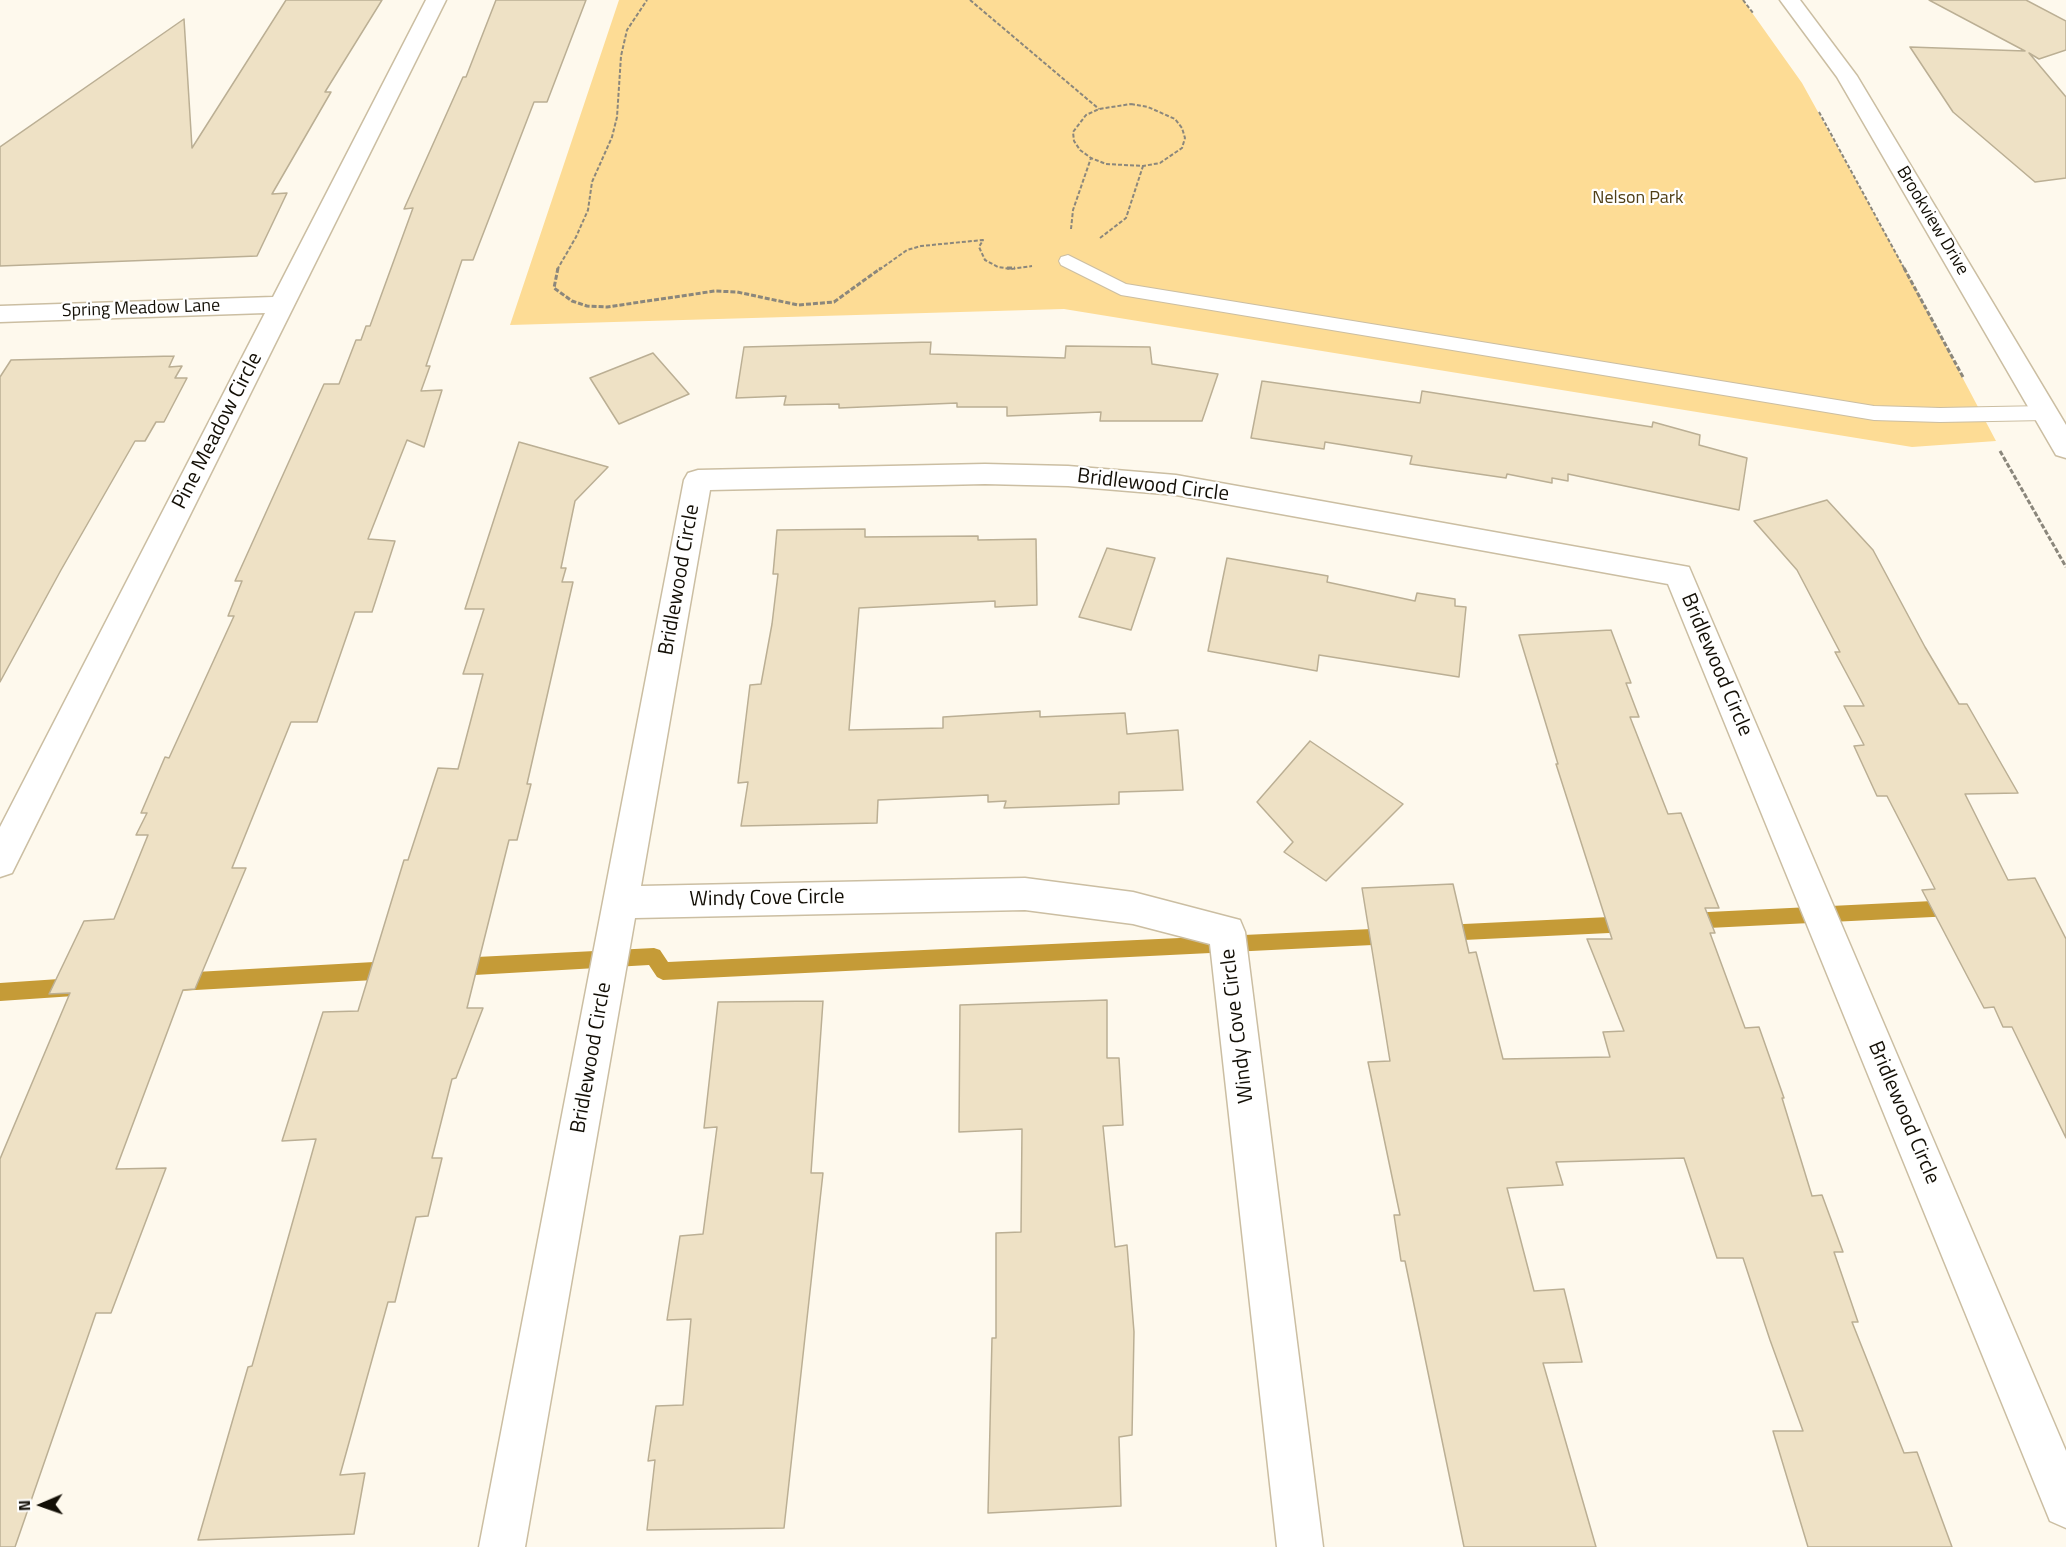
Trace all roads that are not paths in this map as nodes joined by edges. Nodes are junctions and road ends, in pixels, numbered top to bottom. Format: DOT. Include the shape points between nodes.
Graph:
graph roads {
  1 [pos="436,0"];
  2 [pos="1790,0"];
  3 [pos="1068,261"];
  4 [pos="282,305"];
  5 [pos="0,314"];
  6 [pos="2045,412"];
  7 [pos="2066,448"];
  8 [pos="0,862"];
  9 [pos="621,902"];
  10 [pos="2066,1505"];
  11 [pos="502,1547"];
  12 [pos="1300,1547"];
  1 -- 4 [label="street, Pine Meadow Circle"];
  2 -- 6 [label="street, Brookview Drive" via="1847,76"];
  3 -- 6 [label="lane" via="1121,290 1874,413"];
  4 -- 5 [label="street, Spring Meadow Lane"];
  4 -- 8 [label="street, Pine Meadow Circle"];
  6 -- 7 [label="street, Brookview Drive"];
  9 -- 10 [label="street, Bridlewood Circle" via="698,480 985,474 1176,485 1679,575"];
  9 -- 11 [label="street, Bridlewood Circle"];
  9 -- 12 [label="street, Windy Cove Circle" via="1025,894 1133,908 1227,932"];
}
